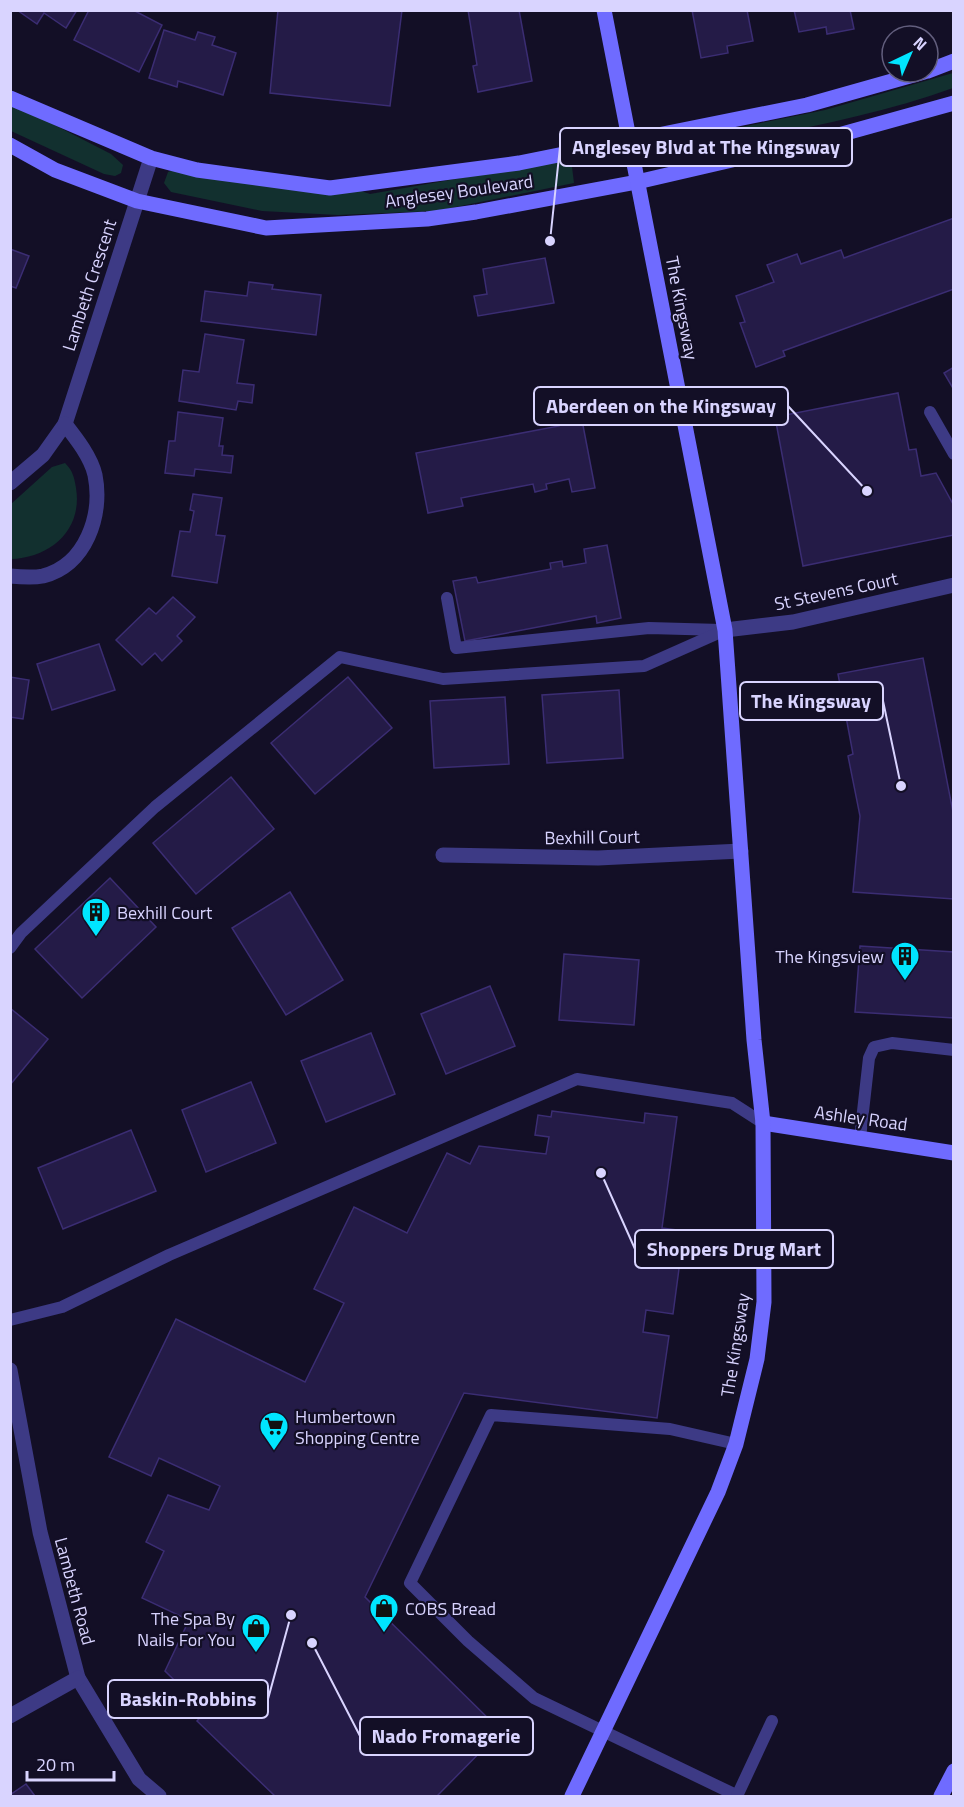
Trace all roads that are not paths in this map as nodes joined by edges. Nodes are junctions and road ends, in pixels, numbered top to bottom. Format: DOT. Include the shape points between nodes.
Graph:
graph roads {
  1 [pos="604,10"];
  2 [pos="880,84"];
  3 [pos="10,98"];
  4 [pos="954,103"];
  5 [pos="628,139"];
  6 [pos="10,145"];
  7 [pos="151,158"];
  8 [pos="637,182"];
  9 [pos="137,201"];
  10 [pos="930,412"];
  11 [pos="65,424"];
  12 [pos="954,454"];
  13 [pos="10,483"];
  14 [pos="10,576"];
  15 [pos="954,585"];
  16 [pos="447,598"];
  17 [pos="725,630"];
  18 [pos="741,851"];
  19 [pos="443,855"];
  20 [pos="10,948"];
  21 [pos="954,1050"];
  22 [pos="763,1123"];
  23 [pos="860,1138"];
  24 [pos="954,1153"];
  25 [pos="10,1320"];
  26 [pos="10,1370"];
  27 [pos="736,1444"];
  28 [pos="78,1678"];
  29 [pos="10,1716"];
  30 [pos="772,1720"];
  31 [pos="604,1731"];
  32 [pos="954,1771"];
  33 [pos="737,1796"];
  34 [pos="159,1797"];
  35 [pos="572,1797"];
  36 [pos="941,1797"];
  1 -- 5 [label="street, The Kingsway"];
  2 -- 5 [label="street, Anglesey Boulevard" via="807,105"];
  3 -- 7 [label="street, Anglesey Boulevard"];
  4 -- 8 [label="street, Anglesey Boulevard" via="835,136"];
  5 -- 7 [label="street, Anglesey Boulevard" via="466,172 330,188 197,170"];
  5 -- 8 [label="street, The Kingsway"];
  6 -- 9 [label="street, Anglesey Boulevard" via="55,170"];
  7 -- 9 [label="street, Lambeth Crescent"];
  8 -- 9 [label="street, Anglesey Boulevard" via="427,219 266,228"];
  8 -- 17 [label="street, The Kingsway"];
  9 -- 11 [label="street, Lambeth Crescent"];
  10 -- 12 [label="lane"];
  11 -- 13 [label="street, Lambeth Crescent" via="43,455"];
  11 -- 14 [label="street" via="80,443 95,474 92,529 81,552 63,567 42,576"];
  15 -- 17 [label="street, St Stevens Court" via="793,622"];
  16 -- 17 [label="lane" via="456,648 649,628"];
  17 -- 18 [label="street, The Kingsway"];
  17 -- 20 [label="lane" via="644,666 443,679 340,657 155,807 21,933"];
  18 -- 19 [label="street, Bexhill Court" via="598,858"];
  18 -- 22 [label="street, The Kingsway"];
  21 -- 23 [label="lane" via="892,1042 874,1047 869,1058"];
  22 -- 23 [label="street, Ashley Road"];
  22 -- 25 [label="lane" via="732,1103 577,1079 170,1255 62,1307"];
  22 -- 27 [label="street, The Kingsway" via="764,1302 757,1359"];
  23 -- 24 [label="street, Ashley Road"];
  26 -- 28 [label="street, Lambeth Road" via="40,1532"];
  27 -- 31 [label="street, The Kingsway" via="718,1492"];
  27 -- 31 [label="lane" via="670,1430 491,1415 410,1583 468,1641 534,1698"];
  28 -- 29 [label="street"];
  28 -- 34 [label="street, Lambeth Road" via="139,1779"];
  30 -- 33 [label="lane"];
  31 -- 33 [label="lane"];
  31 -- 35 [label="street, The Kingsway"];
  32 -- 36 [label="street"];
}
